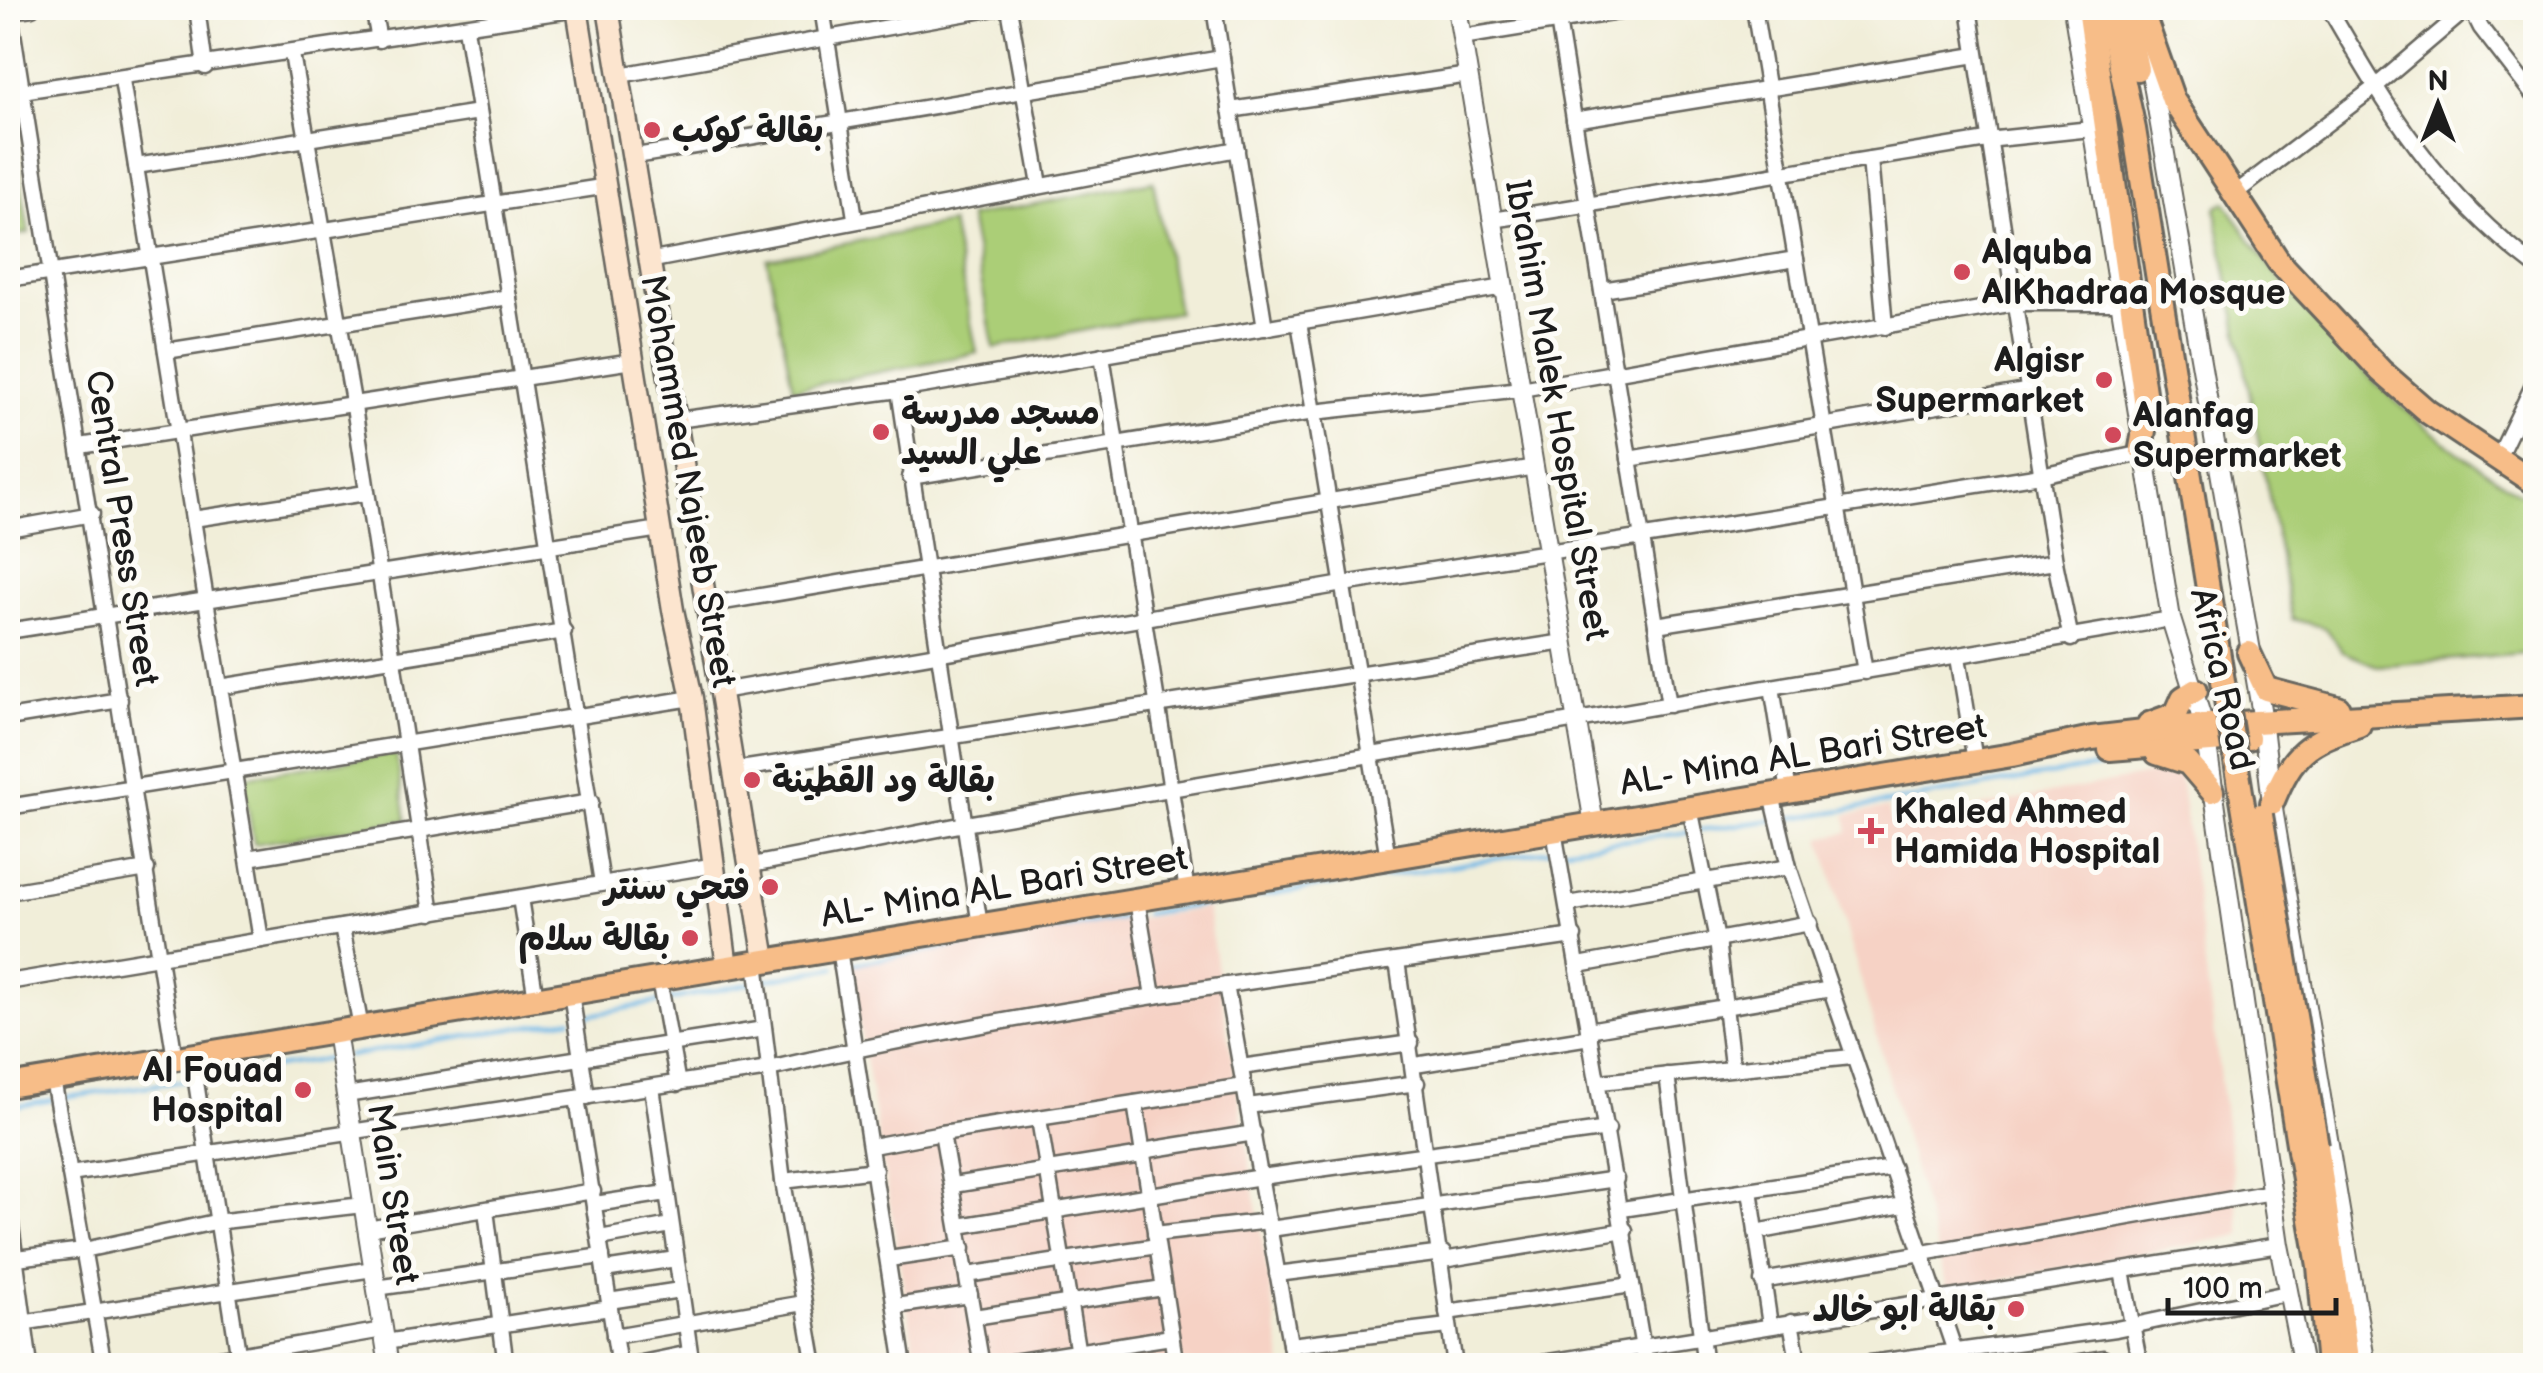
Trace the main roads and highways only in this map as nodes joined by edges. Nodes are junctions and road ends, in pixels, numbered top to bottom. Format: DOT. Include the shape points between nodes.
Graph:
graph roads {
  1 [pos="578,8"];
  2 [pos="608,8"];
  3 [pos="2089,8"];
  4 [pos="2108,8"];
  5 [pos="2136,9"];
  6 [pos="2166,285"];
  7 [pos="2141,450"];
  8 [pos="2536,484"];
  9 [pos="2249,653"];
  10 [pos="2196,690"];
  11 [pos="2536,706"];
  12 [pos="2536,718"];
  13 [pos="2360,719"];
  14 [pos="2118,741"];
  15 [pos="2212,791"];
  16 [pos="2272,804"];
  17 [pos="758,902"];
  18 [pos="722,906"];
  19 [pos="761,961"];
  20 [pos="727,968"];
  21 [pos="8,1086"];
  22 [pos="2308,1148"];
  23 [pos="2328,1366"];
  24 [pos="2348,1366"];
  1 -- 18 [label="main road, Mohammed Najeeb Street"];
  2 -- 17 [label="main road, Mohammed Najeeb Street"];
  3 -- 7 [label="highway" via="2147,413"];
  4 -- 6 [label="highway, Africa Road"];
  5 -- 6 [label="highway, Africa Road"];
  5 -- 8 [label="highway" via="2173,100 2278,262 2428,412"];
  6 -- 22 [label="highway, Africa Road, bridge"];
  9 -- 13 [label="highway" via="2266,690"];
  10 -- 14 [label="highway" via="2176,714"];
  11 -- 13 [label="highway"];
  12 -- 13 [label="highway"];
  13 -- 14 [label="highway"];
  13 -- 16 [label="highway" via="2299,752"];
  14 -- 15 [label="highway" via="2176,757"];
  14 -- 19 [label="highway, AL- Mina AL Bari Street"];
  17 -- 18 [label="main road"];
  17 -- 19 [label="main road, Mohammed Najeeb Street"];
  18 -- 20 [label="main road, Mohammed Najeeb Street"];
  19 -- 20 [label="highway, AL- Mina AL Bari Street"];
  20 -- 21 [label="highway, AL- Mina AL Bari Street"];
  22 -- 23 [label="highway, Africa Road"];
  22 -- 24 [label="highway, Africa Road"];
}
